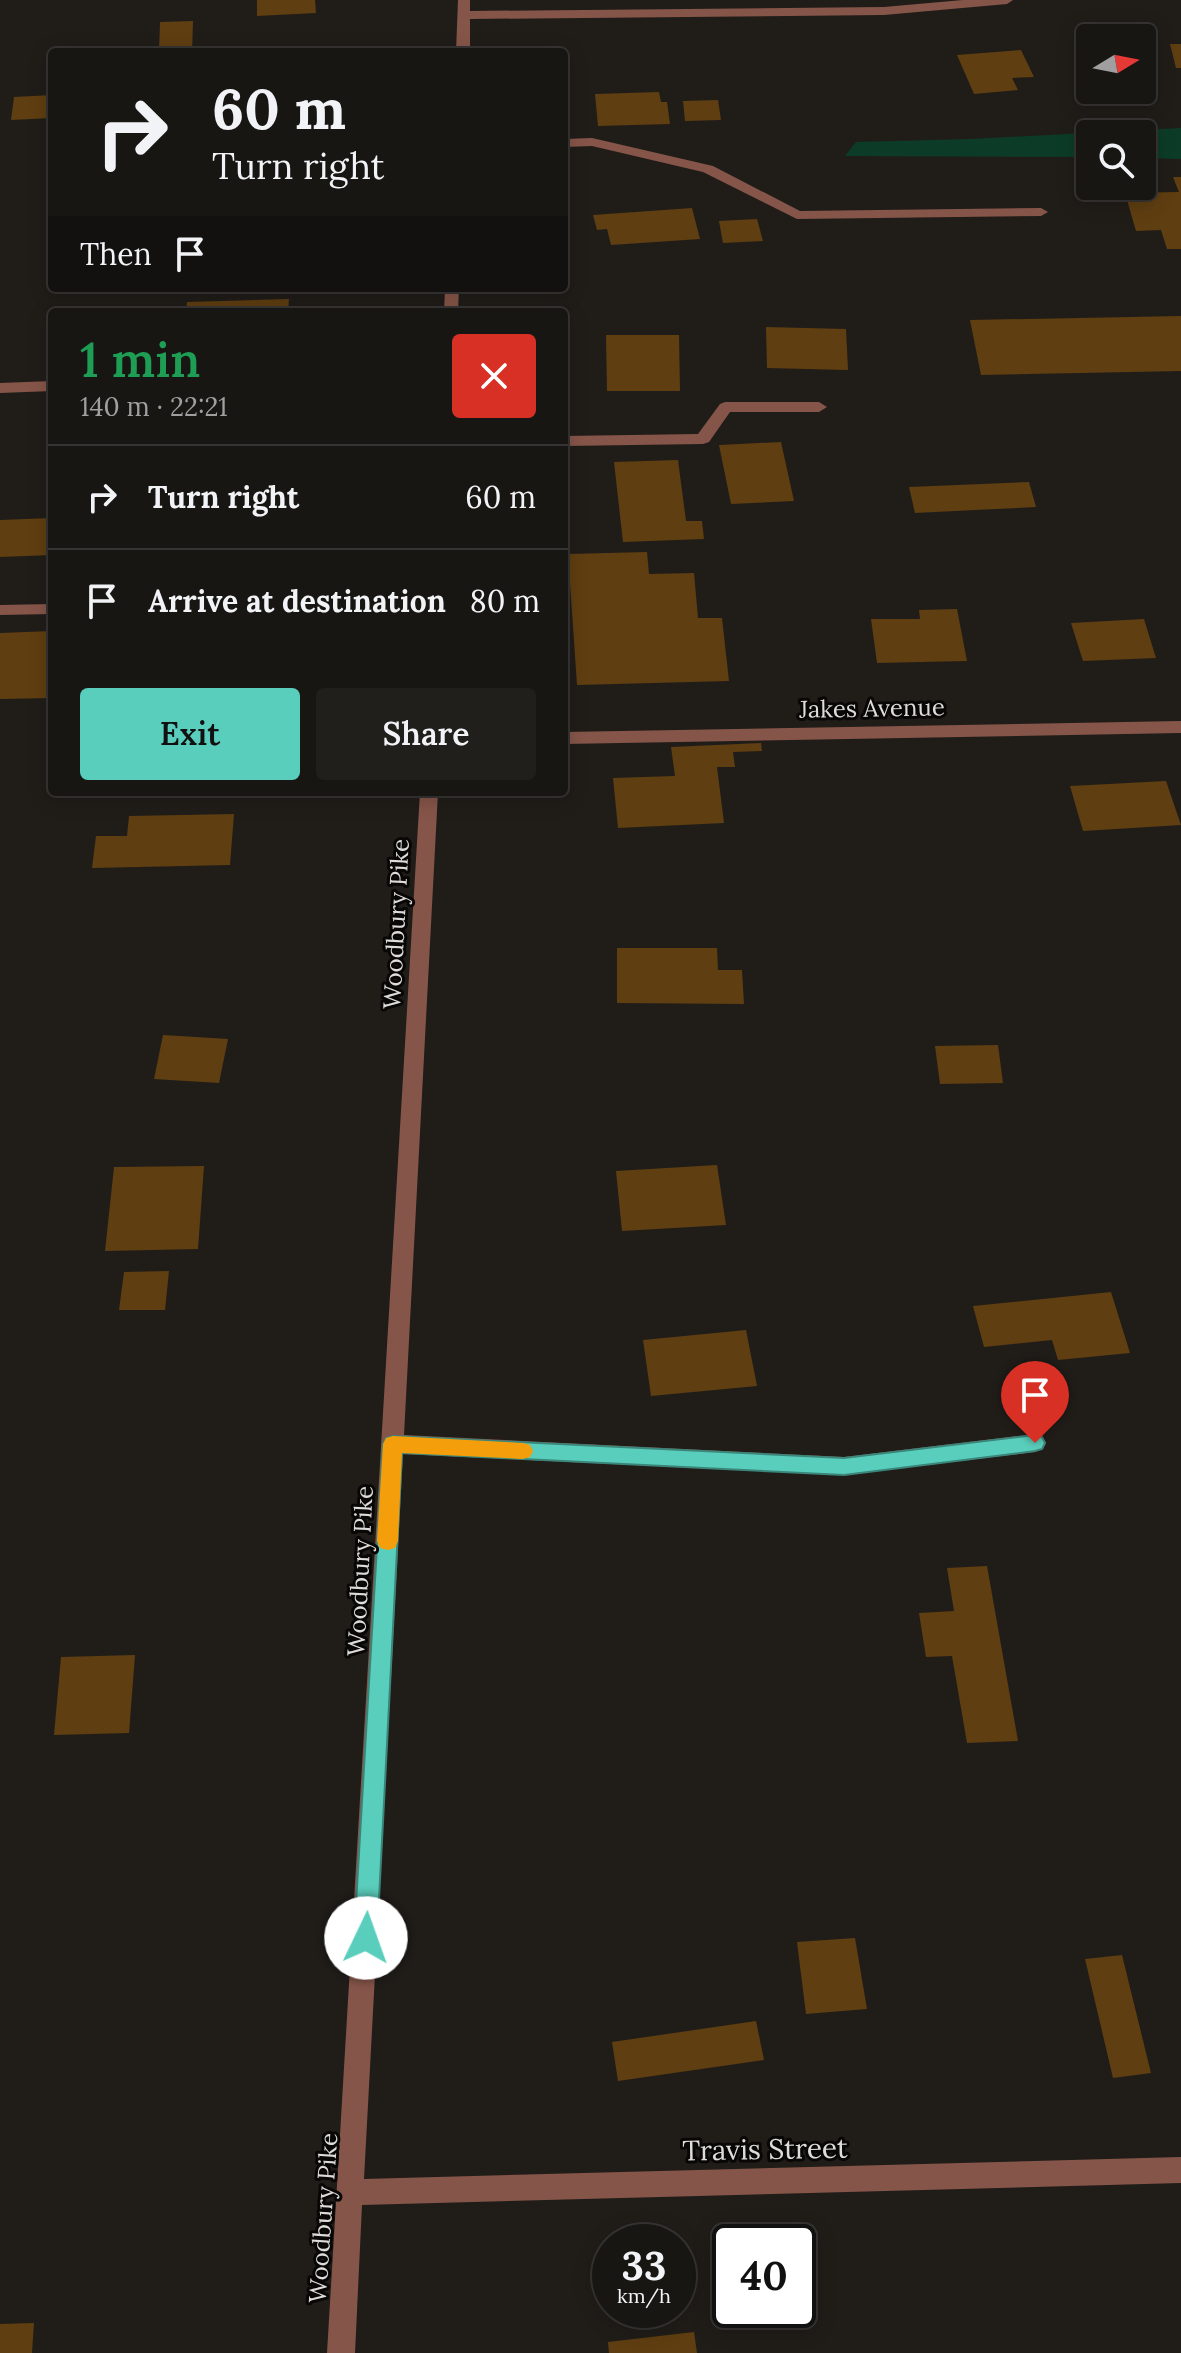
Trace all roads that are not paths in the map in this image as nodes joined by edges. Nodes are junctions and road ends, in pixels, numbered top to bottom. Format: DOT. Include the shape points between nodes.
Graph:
graph roads {
  1 [pos="464,0"];
  2 [pos="1007,0"];
  3 [pos="464,15"];
  4 [pos="463,48"];
  5 [pos="568,143"];
  6 [pos="1041,212"];
  7 [pos="48,386"];
  8 [pos="0,388"];
  9 [pos="819,407"];
  10 [pos="568,441"];
  11 [pos="48,609"];
  12 [pos="0,610"];
  13 [pos="1181,727"];
  14 [pos="568,738"];
  15 [pos="429,796"];
  16 [pos="1035,1443"];
  17 [pos="393,1444"];
  18 [pos="1181,2170"];
  19 [pos="352,2192"];
  20 [pos="341,2353"];
  1 -- 3 [label="street"];
  2 -- 3 [label="street" via="884,11"];
  3 -- 4 [label="street"];
  5 -- 6 [label="street" via="592,142 708,169 797,215"];
  7 -- 8 [label="street"];
  9 -- 10 [label="street" via="725,407 703,439"];
  11 -- 12 [label="street"];
  13 -- 14 [label="street, Jakes Avenue"];
  15 -- 17 [label="street, Woodbury Pike"];
  16 -- 17 [label="street" via="844,1466"];
  17 -- 19 [label="street, Woodbury Pike"];
  18 -- 19 [label="street, Travis Street"];
  19 -- 20 [label="street, Woodbury Pike"];
}
